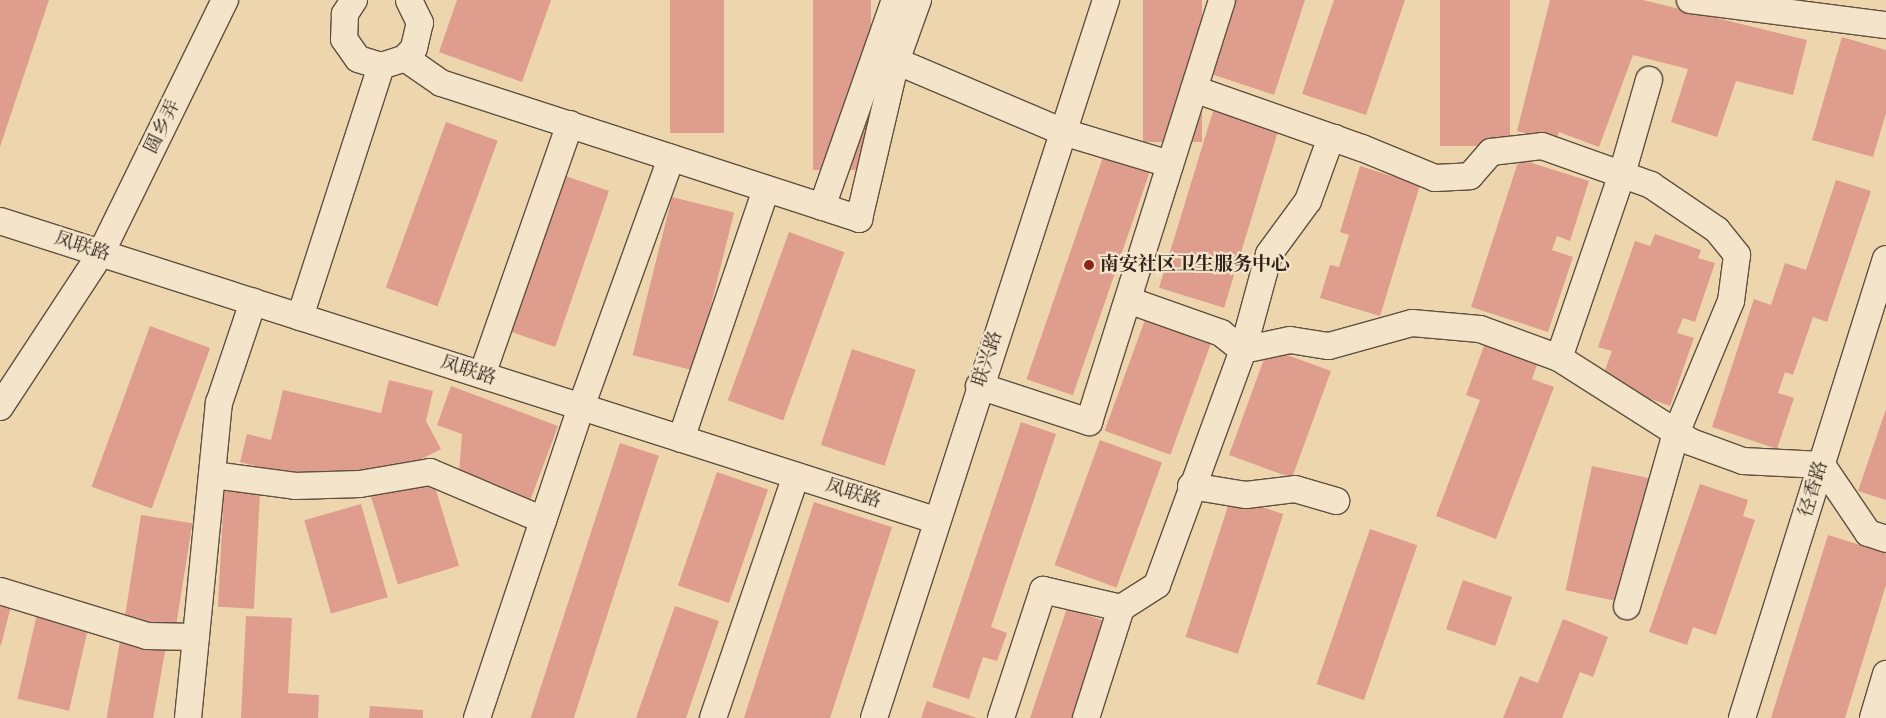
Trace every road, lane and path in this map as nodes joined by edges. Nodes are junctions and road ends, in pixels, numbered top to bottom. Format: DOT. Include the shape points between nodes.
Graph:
graph roads {
  1 [pos="225,0"];
  2 [pos="409,0"];
  3 [pos="895,0"];
  4 [pos="918,0"];
  5 [pos="1106,0"];
  6 [pos="1222,0"];
  7 [pos="1690,0"];
  8 [pos="350,1"];
  9 [pos="1886,25"];
  10 [pos="896,61"];
  11 [pos="393,62"];
  12 [pos="1648,80"];
  13 [pos="1194,89"];
  14 [pos="570,124"];
  15 [pos="1063,132"];
  16 [pos="1335,138"];
  17 [pos="671,158"];
  18 [pos="1170,164"];
  19 [pos="1622,174"];
  20 [pos="766,189"];
  21 [pos="822,207"];
  22 [pos="0,221"];
  23 [pos="101,254"];
  24 [pos="1886,259"];
  25 [pos="1128,300"];
  26 [pos="253,302"];
  27 [pos="300,317"];
  28 [pos="1243,350"];
  29 [pos="1559,358"];
  30 [pos="482,375"];
  31 [pos="979,386"];
  32 [pos="0,407"];
  33 [pos="581,407"];
  34 [pos="1676,433"];
  35 [pos="681,439"];
  36 [pos="1822,465"];
  37 [pos="213,475"];
  38 [pos="796,476"];
  39 [pos="1191,486"];
  40 [pos="1336,501"];
  41 [pos="544,520"];
  42 [pos="936,520"];
  43 [pos="1886,539"];
  44 [pos="0,591"];
  45 [pos="1627,606"];
  46 [pos="1121,608"];
  47 [pos="196,636"];
  48 [pos="1886,674"];
  49 [pos="188,718"];
  50 [pos="477,718"];
  51 [pos="713,718"];
  52 [pos="874,718"];
  53 [pos="1001,718"];
  54 [pos="1086,718"];
  55 [pos="1742,718"];
  56 [pos="1873,718"];
  1 -- 23 [label="street, 圆乡弄"];
  2 -- 11 [label="street" via="416,10 419,36"];
  3 -- 21 [label="street"];
  4 -- 10 [label="street"];
  5 -- 15 [label="street, 联兴路"];
  6 -- 13 [label="street"];
  7 -- 9 [label="street"];
  8 -- 11 [label="street" via="342,26 344,39 358,59"];
  10 -- 15 [label="street"];
  10 -- 21 [label="street" via="859,219"];
  11 -- 14 [label="street" via="441,82"];
  11 -- 27 [label="street"];
  12 -- 19 [label="street"];
  13 -- 16 [label="street"];
  13 -- 18 [label="street"];
  14 -- 17 [label="street"];
  14 -- 30 [label="street"];
  15 -- 18 [label="street"];
  15 -- 31 [label="street, 联兴路"];
  16 -- 19 [label="street" via="1435,178 1470,176 1491,152 1542,146"];
  16 -- 28 [label="street" via="1308,201 1269,254"];
  17 -- 20 [label="street"];
  17 -- 33 [label="street"];
  18 -- 25 [label="street"];
  19 -- 29 [label="street"];
  19 -- 34 [label="street" via="1651,184 1717,230 1737,255 1731,301"];
  20 -- 21 [label="street"];
  20 -- 35 [label="street"];
  22 -- 23 [label="street, 凤联路"];
  23 -- 26 [label="street, 凤联路"];
  23 -- 32 [label="street, 圆乡弄"];
  24 -- 36 [label="street, 径香路"];
  25 -- 28 [label="street" via="1221,333"];
  25 -- 31 [label="street" via="1089,422"];
  26 -- 27 [label="street, 凤联路"];
  26 -- 37 [label="street" via="219,403"];
  27 -- 30 [label="street, 凤联路"];
  28 -- 29 [label="street" via="1290,340 1329,346 1412,323 1480,329"];
  28 -- 39 [label="street"];
  29 -- 34 [label="street"];
  30 -- 33 [label="street, 凤联路"];
  31 -- 42 [label="street, 联兴路"];
  33 -- 35 [label="street, 凤联路"];
  33 -- 41 [label="street"];
  34 -- 36 [label="street" via="1743,461"];
  34 -- 45 [label="street"];
  35 -- 38 [label="street, 凤联路"];
  36 -- 43 [label="street" via="1868,533"];
  36 -- 55 [label="street, 径香路"];
  37 -- 41 [label="street" via="304,485 360,484 430,472"];
  37 -- 47 [label="street"];
  38 -- 42 [label="street, 凤联路"];
  38 -- 51 [label="street"];
  39 -- 40 [label="street" via="1246,495 1295,489"];
  39 -- 46 [label="street" via="1157,585"];
  41 -- 50 [label="street"];
  42 -- 52 [label="street, 联兴路"];
  44 -- 47 [label="street" via="147,636"];
  46 -- 53 [label="street" via="1043,590"];
  46 -- 54 [label="street"];
  47 -- 49 [label="street"];
  48 -- 56 [label="street"];
}
